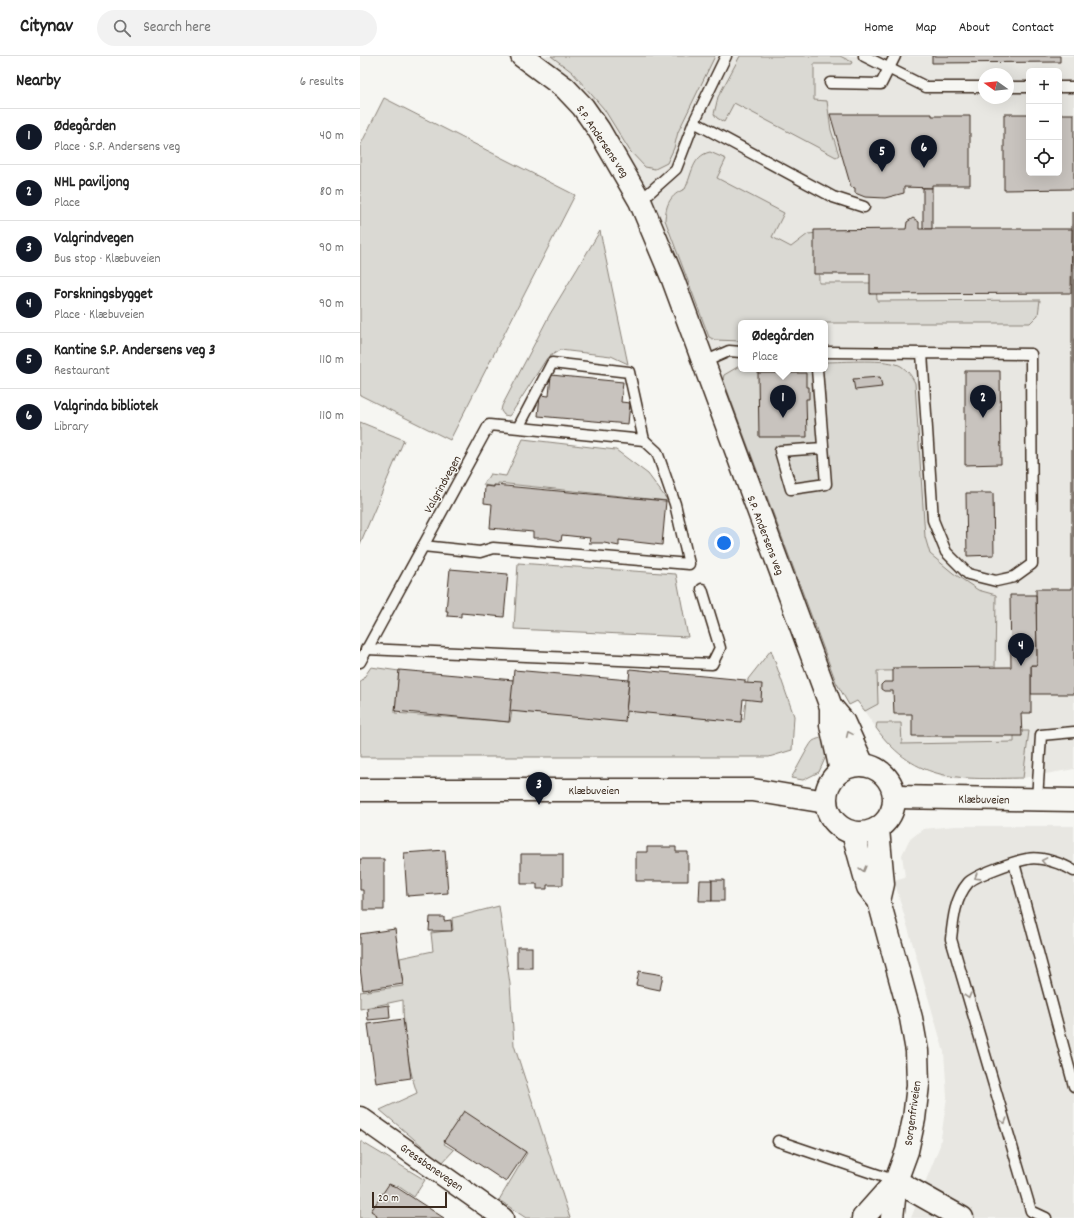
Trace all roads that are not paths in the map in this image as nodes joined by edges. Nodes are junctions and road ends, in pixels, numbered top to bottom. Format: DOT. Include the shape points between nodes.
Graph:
graph roads {
  1 [pos="522,56"];
  2 [pos="726,56"];
  3 [pos="864,56"];
  4 [pos="895,56"];
  5 [pos="889,69"];
  6 [pos="830,83"];
  7 [pos="978,87"];
  8 [pos="1014,87"];
  9 [pos="1026,87"];
  10 [pos="1062,87"];
  11 [pos="1074,87"];
  12 [pos="694,122"];
  13 [pos="640,201"];
  14 [pos="864,207"];
  15 [pos="738,352"];
  16 [pos="828,352"];
  17 [pos="922,353"];
  18 [pos="704,362"];
  19 [pos="818,372"];
  20 [pos="518,428"];
  21 [pos="644,440"];
  22 [pos="823,448"];
  23 [pos="423,546"];
  24 [pos="702,589"];
  25 [pos="366,649"];
  26 [pos="360,662"];
  27 [pos="831,707"];
  28 [pos="1074,732"];
  29 [pos="863,765"];
  30 [pos="841,771"];
  31 [pos="360,790"];
  32 [pos="895,797"];
  33 [pos="1037,800"];
  34 [pos="1074,800"];
  35 [pos="826,802"];
  36 [pos="878,829"];
  37 [pos="852,833"];
  38 [pos="1014,863"];
  39 [pos="1074,871"];
  40 [pos="880,901"];
  41 [pos="1074,1086"];
  42 [pos="360,1117"];
  43 [pos="778,1142"];
  44 [pos="896,1181"];
  45 [pos="503,1218"];
  46 [pos="863,1218"];
  47 [pos="892,1218"];
  48 [pos="962,1218"];
  49 [pos="1046,1218"];
  1 -- 13 [label="street, S.P. Andersens veg" via="565,88 583,108 599,130"];
  2 -- 12 [label="lane"];
  3 -- 5 [label="lane"];
  4 -- 5 [label="lane"];
  5 -- 6 [label="lane" via="881,84"];
  5 -- 7 [label="lane" via="926,87"];
  8 -- 9 [label="lane"];
  10 -- 11 [label="lane"];
  12 -- 13 [label="lane" via="676,169"];
  12 -- 14 [label="lane" via="833,197"];
  13 -- 18 [label="street, S.P. Andersens veg" via="657,238"];
  15 -- 18 [label="lane" via="729,352"];
  16 -- 17 [label="lane"];
  17 -- 17 [label="lane" via="933,520 946,552 968,574 996,580 1014,577 1032,564 1031,354"];
  18 -- 27 [label="street, S.P. Andersens veg"];
  19 -- 22 [label="lane"];
  20 -- 21 [label="lane"];
  20 -- 21 [label="lane" via="552,363 629,372"];
  20 -- 23 [label="lane, Valgrindvegen" via="489,425"];
  21 -- 23 [label="lane" via="657,452 675,504 689,564 493,548 480,552"];
  22 -- 22 [label="lane" via="780,451 791,489 826,484"];
  23 -- 25 [label="lane, Valgrindvegen"];
  24 -- 25 [label="lane" via="720,648 712,664"];
  25 -- 26 [label="lane, Valgrindvegen"];
  29 -- 27 [label="street, S.P. Andersens veg, one-way" via="843,721"];
  27 -- 30 [label="street, S.P. Andersens veg" via="831,725"];
  28 -- 33 [label="lane" via="1041,735"];
  29 -- 30 [label="street"];
  29 -- 32 [label="street" via="884,774 892,786"];
  30 -- 35 [label="street" via="830,783"];
  31 -- 35 [label="street, Klæbuveien" via="753,790"];
  32 -- 33 [label="street, Klæbuveien"];
  32 -- 36 [label="street" via="893,811"];
  33 -- 34 [label="street, Klæbuveien"];
  35 -- 37 [label="street" via="834,822"];
  36 -- 37 [label="street" via="867,833"];
  36 -- 40 [label="street, Sorgenfriveien" via="883,884"];
  37 -- 40 [label="street, Sorgenfriveien, one-way" via="868,887"];
  39 -- 38 [label="lane, one-way" via="1045,860 1028,858"];
  38 -- 41 [label="lane"];
  38 -- 49 [label="lane, one-way" via="983,874 968,883 953,917 951,939 1031,1211"];
  40 -- 44 [label="street, Sorgenfriveien" via="911,1018 917,1051 918,1085 914,1119 907,1151"];
  42 -- 45 [label="street, Gressbanevegen"];
  43 -- 44 [label="lane"];
  44 -- 46 [label="street"];
  44 -- 47 [label="street"];
  44 -- 48 [label="street"];
}
